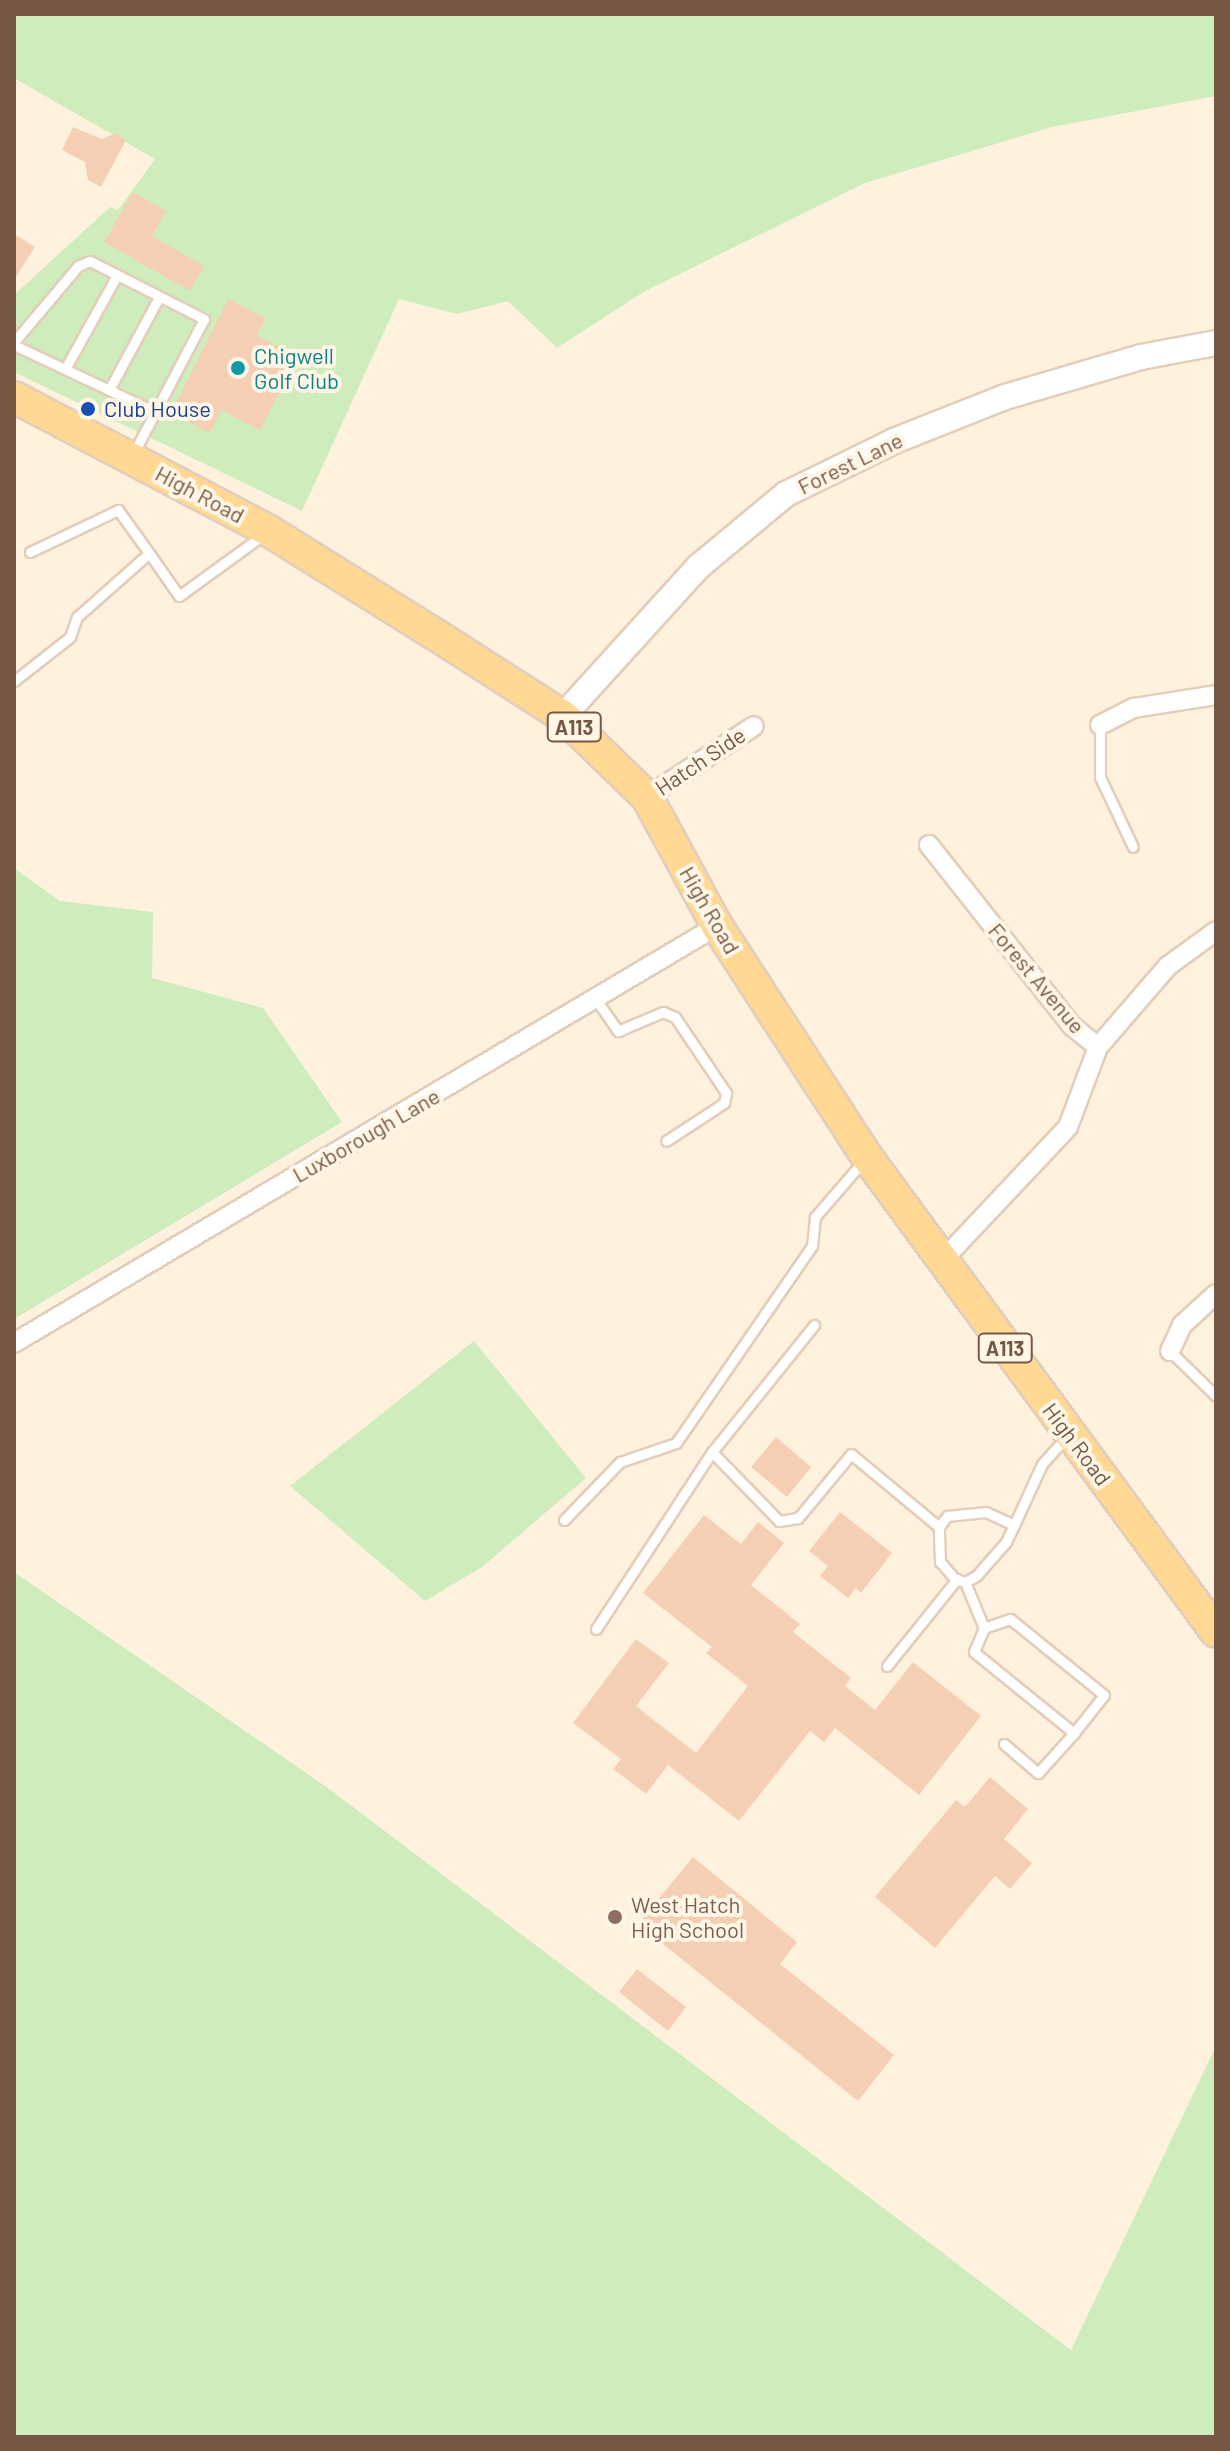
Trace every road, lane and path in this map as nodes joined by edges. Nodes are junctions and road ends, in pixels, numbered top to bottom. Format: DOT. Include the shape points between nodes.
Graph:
graph roads {
  1 [pos="117,275"];
  2 [pos="159,297"];
  3 [pos="1216,343"];
  4 [pos="14,344"];
  5 [pos="65,369"];
  6 [pos="109,390"];
  7 [pos="14,397"];
  8 [pos="158,413"];
  9 [pos="132,457"];
  10 [pos="269,531"];
  11 [pos="30,552"];
  12 [pos="149,553"];
  13 [pos="14,681"];
  14 [pos="1216,695"];
  15 [pos="563,716"];
  16 [pos="1100,725"];
  17 [pos="754,726"];
  18 [pos="647,797"];
  19 [pos="929,845"];
  20 [pos="1133,847"];
  21 [pos="717,926"];
  22 [pos="1216,931"];
  23 [pos="597,1001"];
  24 [pos="1098,1047"];
  25 [pos="666,1141"];
  26 [pos="867,1157"];
  27 [pos="941,1262"];
  28 [pos="1216,1294"];
  29 [pos="814,1325"];
  30 [pos="14,1343"];
  31 [pos="1170,1351"];
  32 [pos="1216,1396"];
  33 [pos="1069,1433"];
  34 [pos="712,1452"];
  35 [pos="564,1520"];
  36 [pos="1014,1525"];
  37 [pos="939,1527"];
  38 [pos="961,1581"];
  39 [pos="984,1628"];
  40 [pos="596,1629"];
  41 [pos="1216,1632"];
  42 [pos="887,1666"];
  43 [pos="1074,1733"];
  44 [pos="1004,1744"];
  1 -- 2 [label="lane"];
  1 -- 4 [label="lane" via="90,261 78,266"];
  1 -- 5 [label="lane"];
  2 -- 6 [label="lane"];
  2 -- 8 [label="lane" via="204,319"];
  3 -- 15 [label="street, Forest Lane" via="1141,357 1005,397 894,441 786,494 698,567"];
  4 -- 5 [label="lane"];
  5 -- 6 [label="lane"];
  6 -- 8 [label="lane"];
  7 -- 9 [label="main road, High Road / A113"];
  8 -- 9 [label="lane"];
  9 -- 10 [label="main road, High Road / A113"];
  10 -- 12 [label="lane" via="179,596"];
  10 -- 15 [label="main road, High Road / A113"];
  11 -- 12 [label="lane" via="118,510"];
  12 -- 13 [label="lane" via="77,617 70,637"];
  14 -- 16 [label="street" via="1134,708"];
  15 -- 18 [label="main road, High Road / A113"];
  16 -- 20 [label="lane" via="1100,777"];
  17 -- 18 [label="street, Hatch Side"];
  18 -- 21 [label="main road, High Road / A113"];
  19 -- 24 [label="street, Forest Avenue" via="1072,1026"];
  21 -- 23 [label="street, Luxborough Lane"];
  21 -- 26 [label="main road, High Road / A113"];
  22 -- 24 [label="street" via="1168,966"];
  23 -- 25 [label="lane" via="618,1031 663,1012 675,1017 726,1093 724,1103"];
  23 -- 30 [label="street, Luxborough Lane"];
  24 -- 27 [label="street, Forest Avenue" via="1068,1127"];
  26 -- 27 [label="main road, High Road / A113"];
  26 -- 35 [label="lane" via="815,1217 812,1246 676,1443 620,1462"];
  27 -- 33 [label="main road, High Road / A113"];
  28 -- 31 [label="street" via="1182,1325"];
  29 -- 34 [label="lane"];
  31 -- 32 [label="lane"];
  33 -- 36 [label="lane" via="1042,1464"];
  33 -- 41 [label="main road, High Road / A113"];
  34 -- 37 [label="lane" via="779,1521 798,1518 851,1454"];
  34 -- 40 [label="lane"];
  36 -- 37 [label="lane" via="972,1512 947,1516"];
  36 -- 38 [label="lane" via="997,1557"];
  37 -- 38 [label="lane" via="940,1562"];
  38 -- 39 [label="lane"];
  38 -- 42 [label="lane"];
  39 -- 43 [label="lane" via="974,1652"];
  39 -- 43 [label="lane" via="1010,1619 1104,1695"];
  43 -- 44 [label="lane" via="1038,1773"];
}
